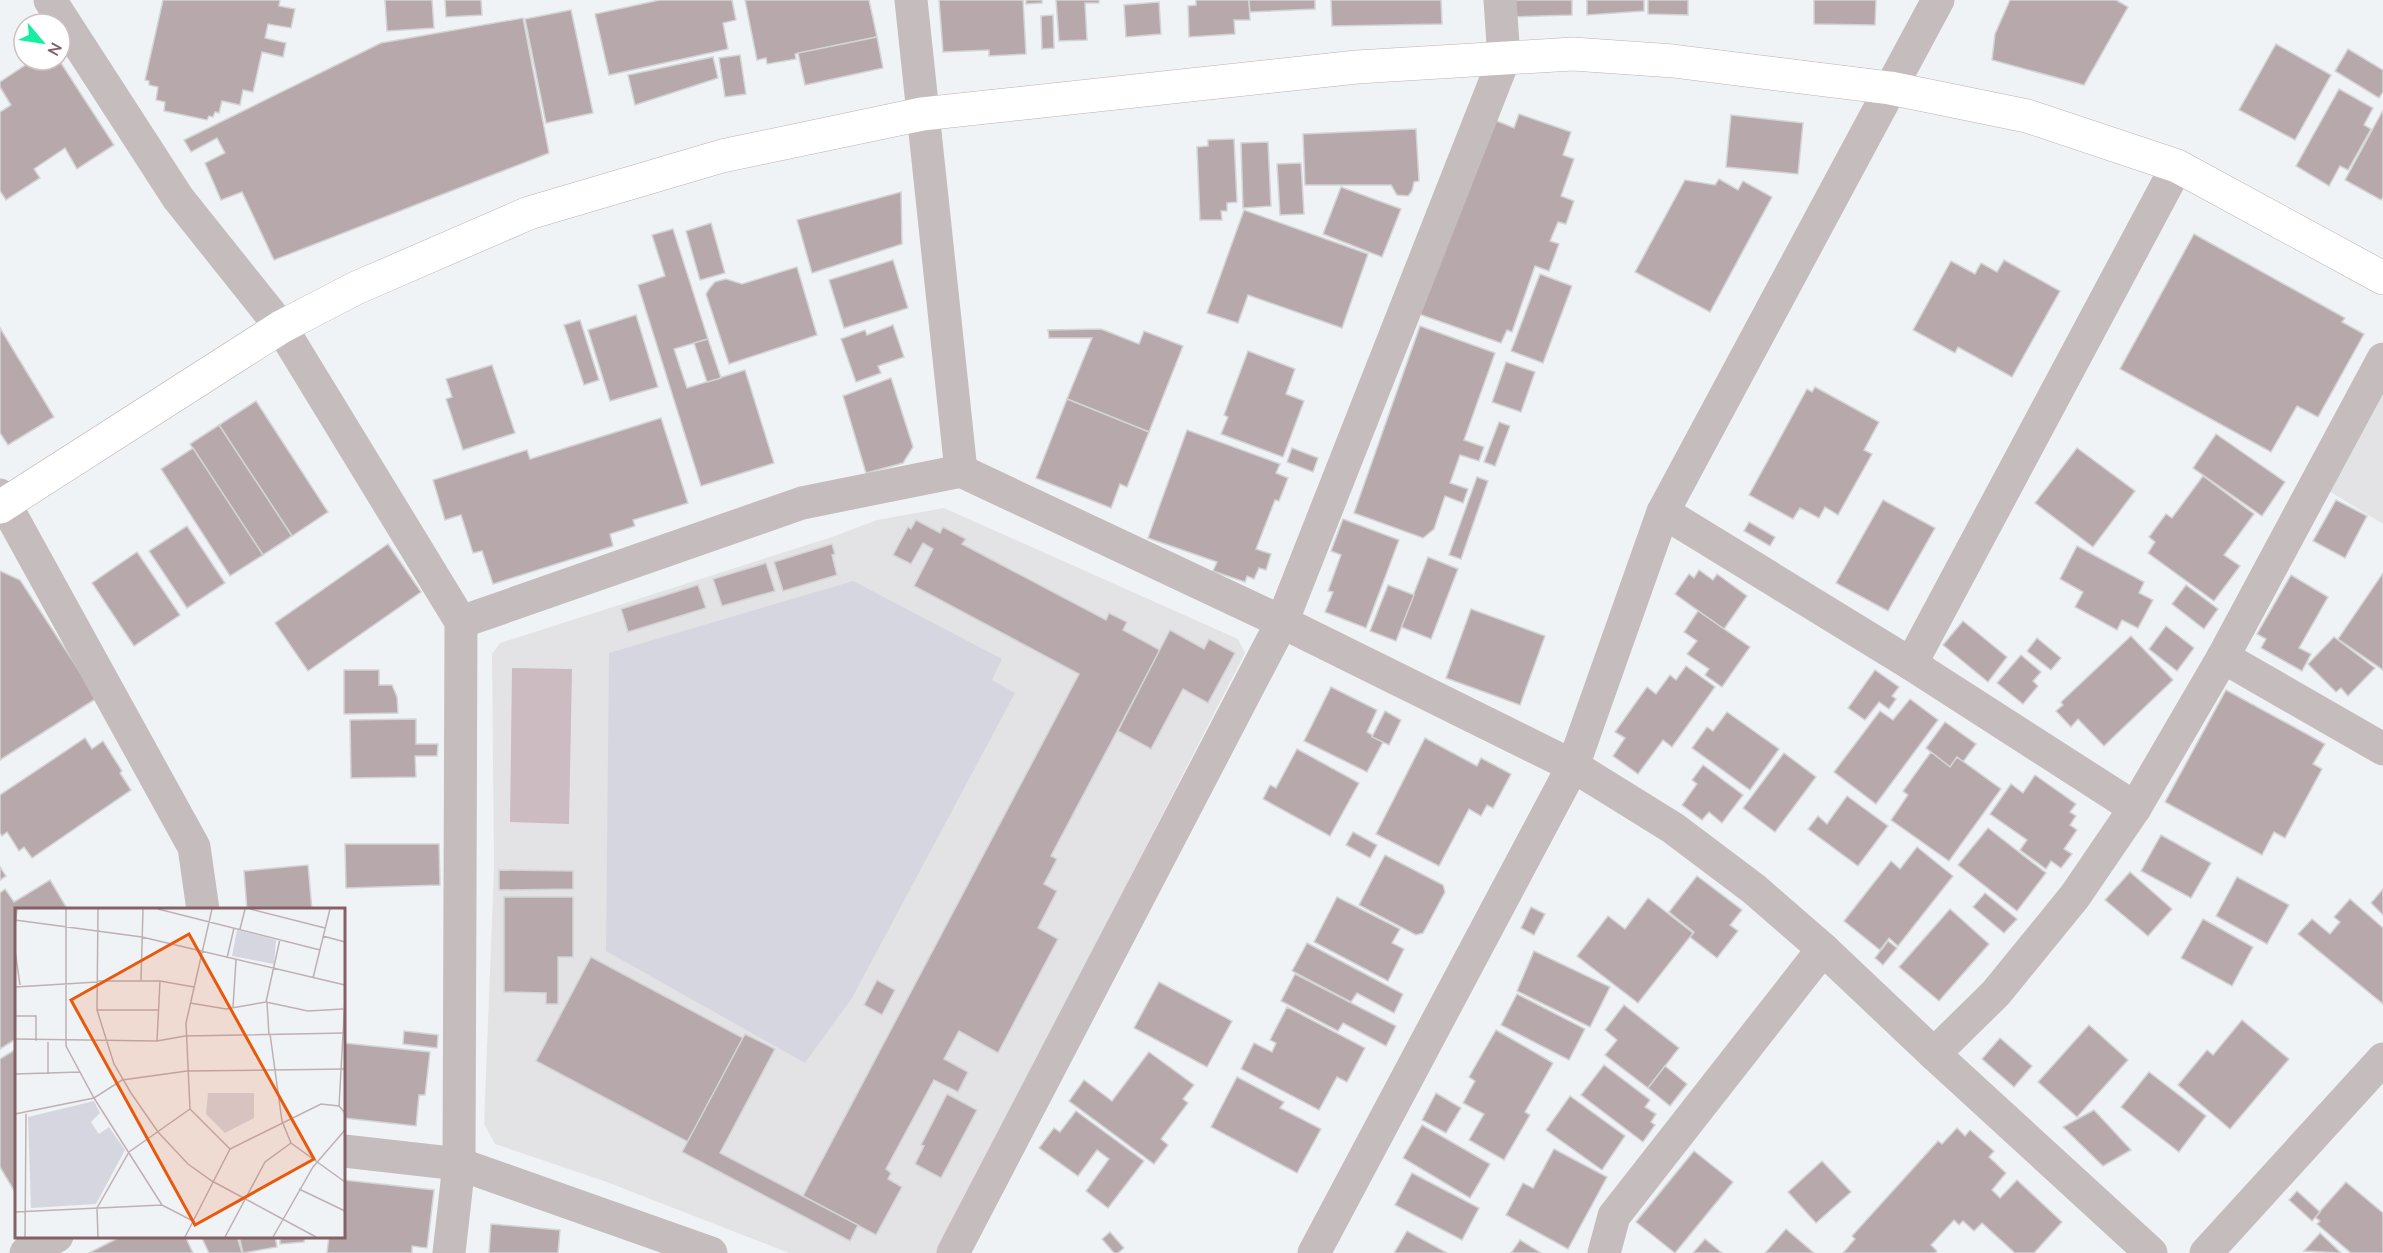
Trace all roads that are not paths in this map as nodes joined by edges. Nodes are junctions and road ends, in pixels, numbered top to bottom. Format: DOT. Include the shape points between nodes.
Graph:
graph roads {
  1 [pos="50,0"];
  2 [pos="911,0"];
  3 [pos="1500,0"];
  4 [pos="1938,0"];
  5 [pos="1504,58"];
  6 [pos="1890,88"];
  7 [pos="922,114"];
  8 [pos="2177,166"];
  9 [pos="2383,278"];
  10 [pos="281,327"];
  11 [pos="2383,358"];
  12 [pos="962,471"];
  13 [pos="2,502"];
  14 [pos="1663,512"];
  15 [pos="461,622"];
  16 [pos="1282,622"];
  17 [pos="2223,657"];
  18 [pos="1911,664"];
  19 [pos="2383,749"];
  20 [pos="1573,766"];
  21 [pos="2135,808"];
  22 [pos="203,908"];
  23 [pos="1823,949"];
  24 [pos="1934,1054"];
  25 [pos="2383,1059"];
  26 [pos="345,1151"];
  27 [pos="459,1164"];
  28 [pos="53,1238"];
  29 [pos="26,1253"];
  30 [pos="449,1253"];
  31 [pos="711,1253"];
  32 [pos="953,1253"];
  33 [pos="1314,1253"];
  34 [pos="1604,1253"];
  35 [pos="2151,1253"];
  36 [pos="2206,1253"];
  1 -- 10 [label="street" via="178,198"];
  2 -- 7 [label="street"];
  3 -- 5 [label="street"];
  4 -- 6 [label="street"];
  5 -- 6 [label="street" via="1573,54 1673,61"];
  5 -- 7 [label="street" via="1357,67"];
  5 -- 16 [label="street"];
  6 -- 8 [label="street" via="2027,116"];
  6 -- 14 [label="street"];
  7 -- 10 [label="street" via="722,156 529,213 356,288"];
  7 -- 12 [label="street"];
  8 -- 9 [label="street"];
  8 -- 18 [label="street"];
  10 -- 13 [label="street"];
  10 -- 15 [label="street"];
  11 -- 17 [label="street"];
  12 -- 15 [label="street" via="802,503"];
  12 -- 16 [label="street"];
  13 -- 22 [label="street" via="194,847"];
  14 -- 18 [label="street"];
  14 -- 20 [label="street"];
  15 -- 27 [label="street"];
  16 -- 20 [label="street"];
  16 -- 32 [label="street"];
  17 -- 19 [label="street"];
  17 -- 21 [label="street"];
  18 -- 21 [label="street"];
  20 -- 23 [label="street" via="1673,828 1754,889"];
  20 -- 33 [label="street"];
  21 -- 24 [label="street" via="2068,905 1996,993"];
  23 -- 24 [label="street"];
  23 -- 34 [label="street" via="1614,1216"];
  24 -- 35 [label="street"];
  25 -- 36 [label="street"];
  26 -- 27 [label="street"];
  27 -- 30 [label="street"];
  27 -- 31 [label="street"];
  28 -- 29 [label="street"];
}
